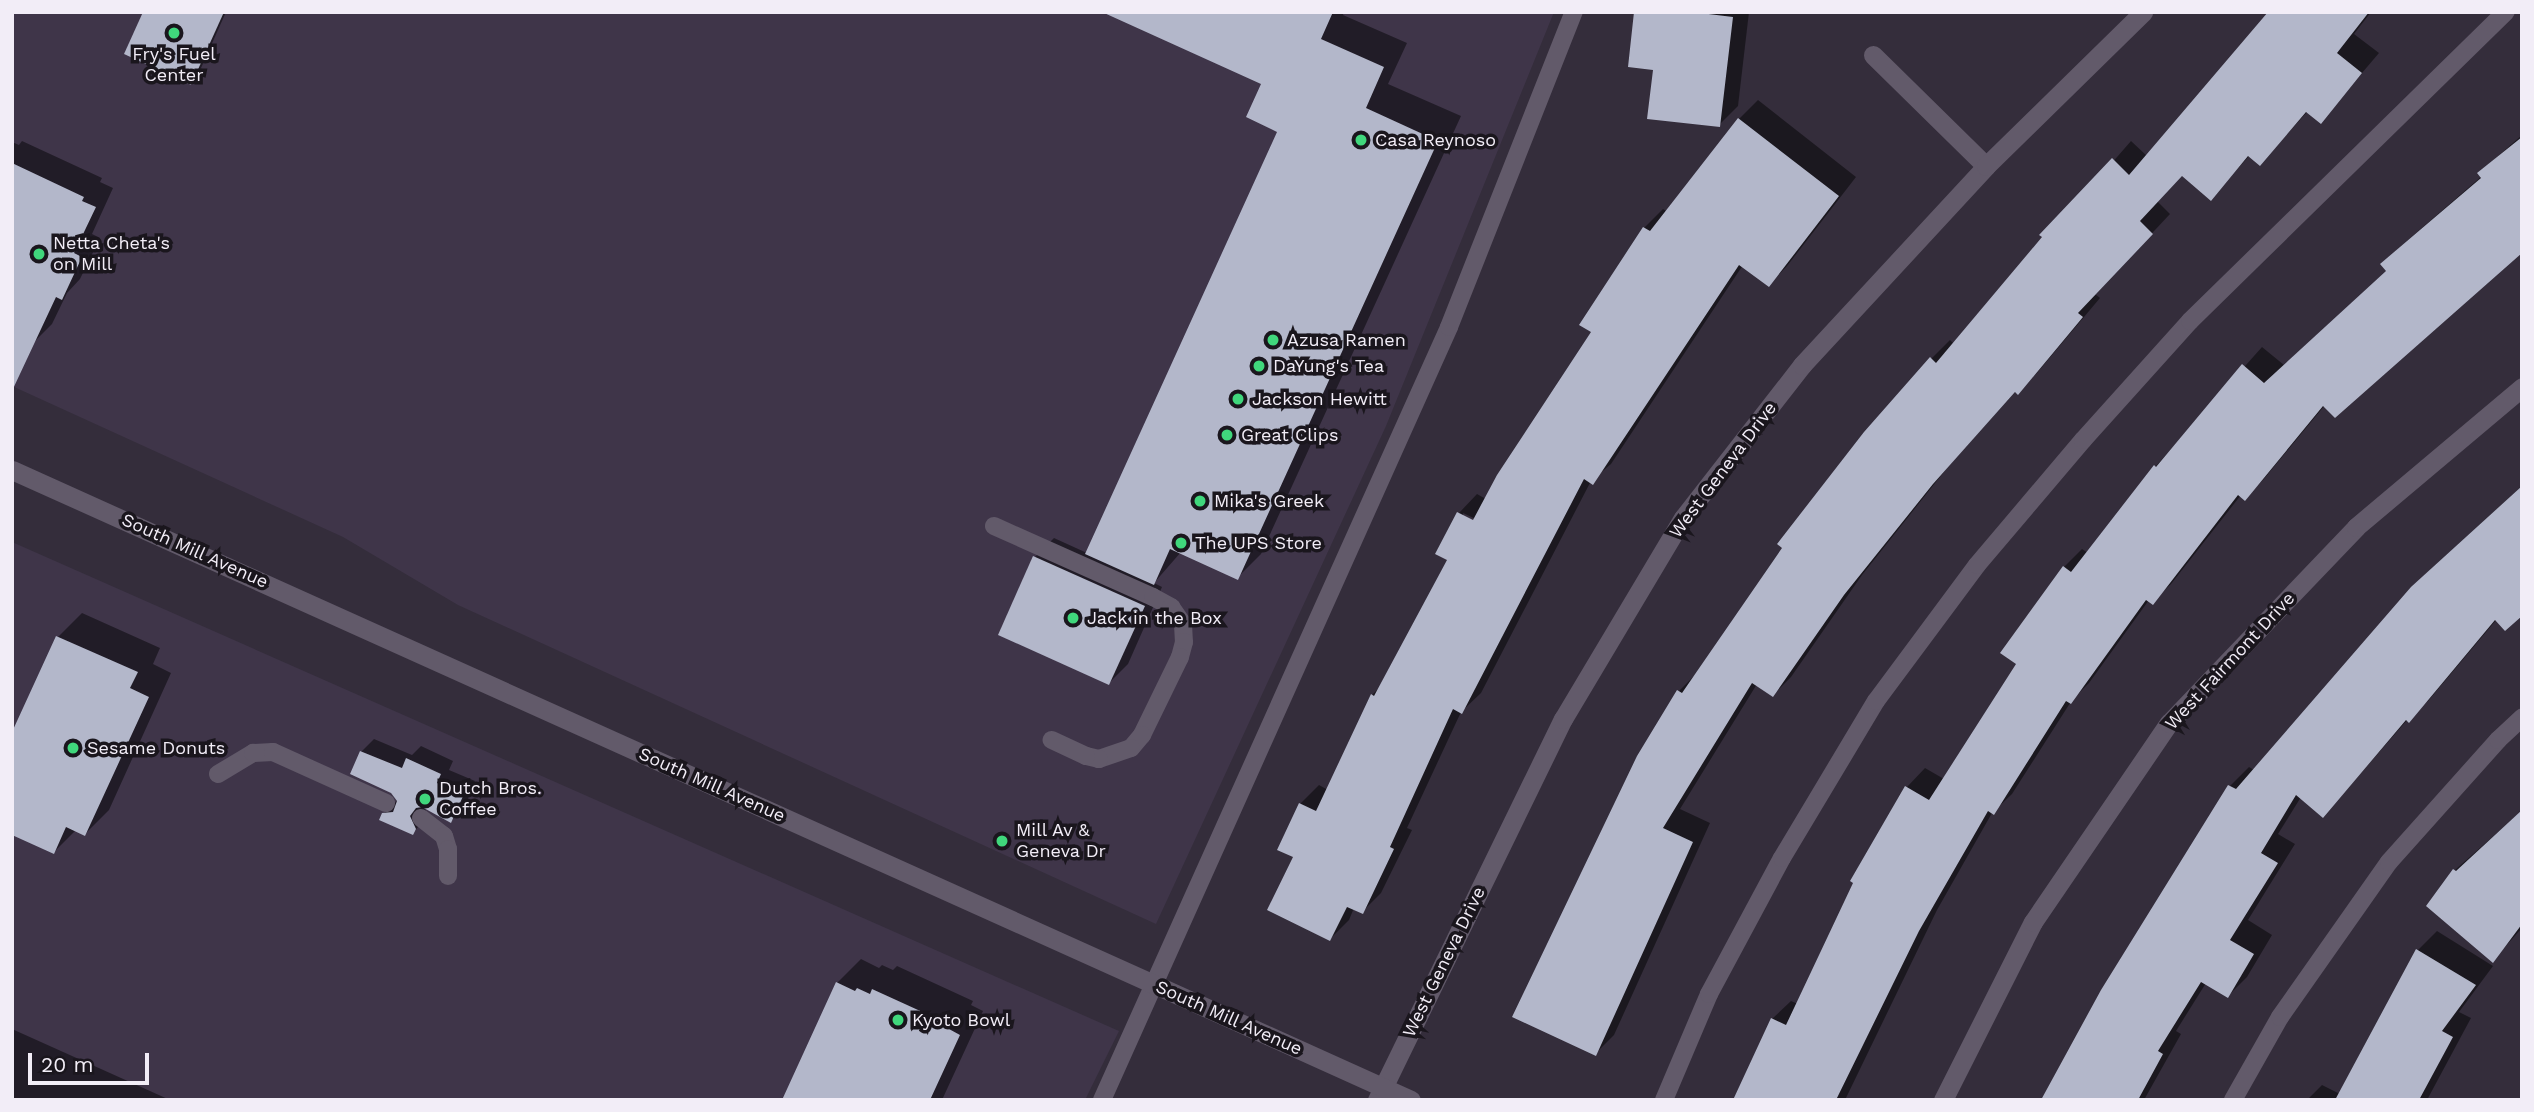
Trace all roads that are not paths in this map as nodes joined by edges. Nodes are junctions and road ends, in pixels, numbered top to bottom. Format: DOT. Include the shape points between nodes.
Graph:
graph roads {
  1 [pos="1574,12"];
  2 [pos="2143,12"];
  3 [pos="2506,12"];
  4 [pos="1873,55"];
  5 [pos="1986,166"];
  6 [pos="2522,387"];
  7 [pos="12,470"];
  8 [pos="994,526"];
  9 [pos="2522,718"];
  10 [pos="1052,740"];
  11 [pos="218,774"];
  12 [pos="386,803"];
  13 [pos="421,818"];
  14 [pos="448,876"];
  15 [pos="1156,985"];
  16 [pos="1380,1093"];
  17 [pos="1102,1100"];
  18 [pos="1412,1100"];
  19 [pos="1664,1100"];
  20 [pos="1943,1100"];
  21 [pos="2233,1100"];
  1 -- 15 [label="lane" via="1449,327"];
  2 -- 5 [label="street, West Geneva Drive"];
  3 -- 19 [label="lane" via="2190,321 1978,565 1876,701 1782,858 1709,994"];
  4 -- 5 [label="street"];
  5 -- 16 [label="street, West Geneva Drive" via="1802,365 1683,518 1563,719"];
  6 -- 20 [label="street, West Fairmont Drive" via="2356,527 2169,723 2033,922"];
  7 -- 15 [label="street, South Mill Avenue"];
  8 -- 10 [label="lane" via="1153,597 1171,607 1183,624 1180,657 1142,736 1130,748 1099,759"];
  9 -- 21 [label="lane" via="2389,862 2280,1017"];
  11 -- 12 [label="lane" via="253,752 273,752"];
  13 -- 14 [label="lane" via="444,836"];
  15 -- 16 [label="street, South Mill Avenue"];
  15 -- 17 [label="lane"];
  16 -- 18 [label="street, South Mill Avenue"];
}
